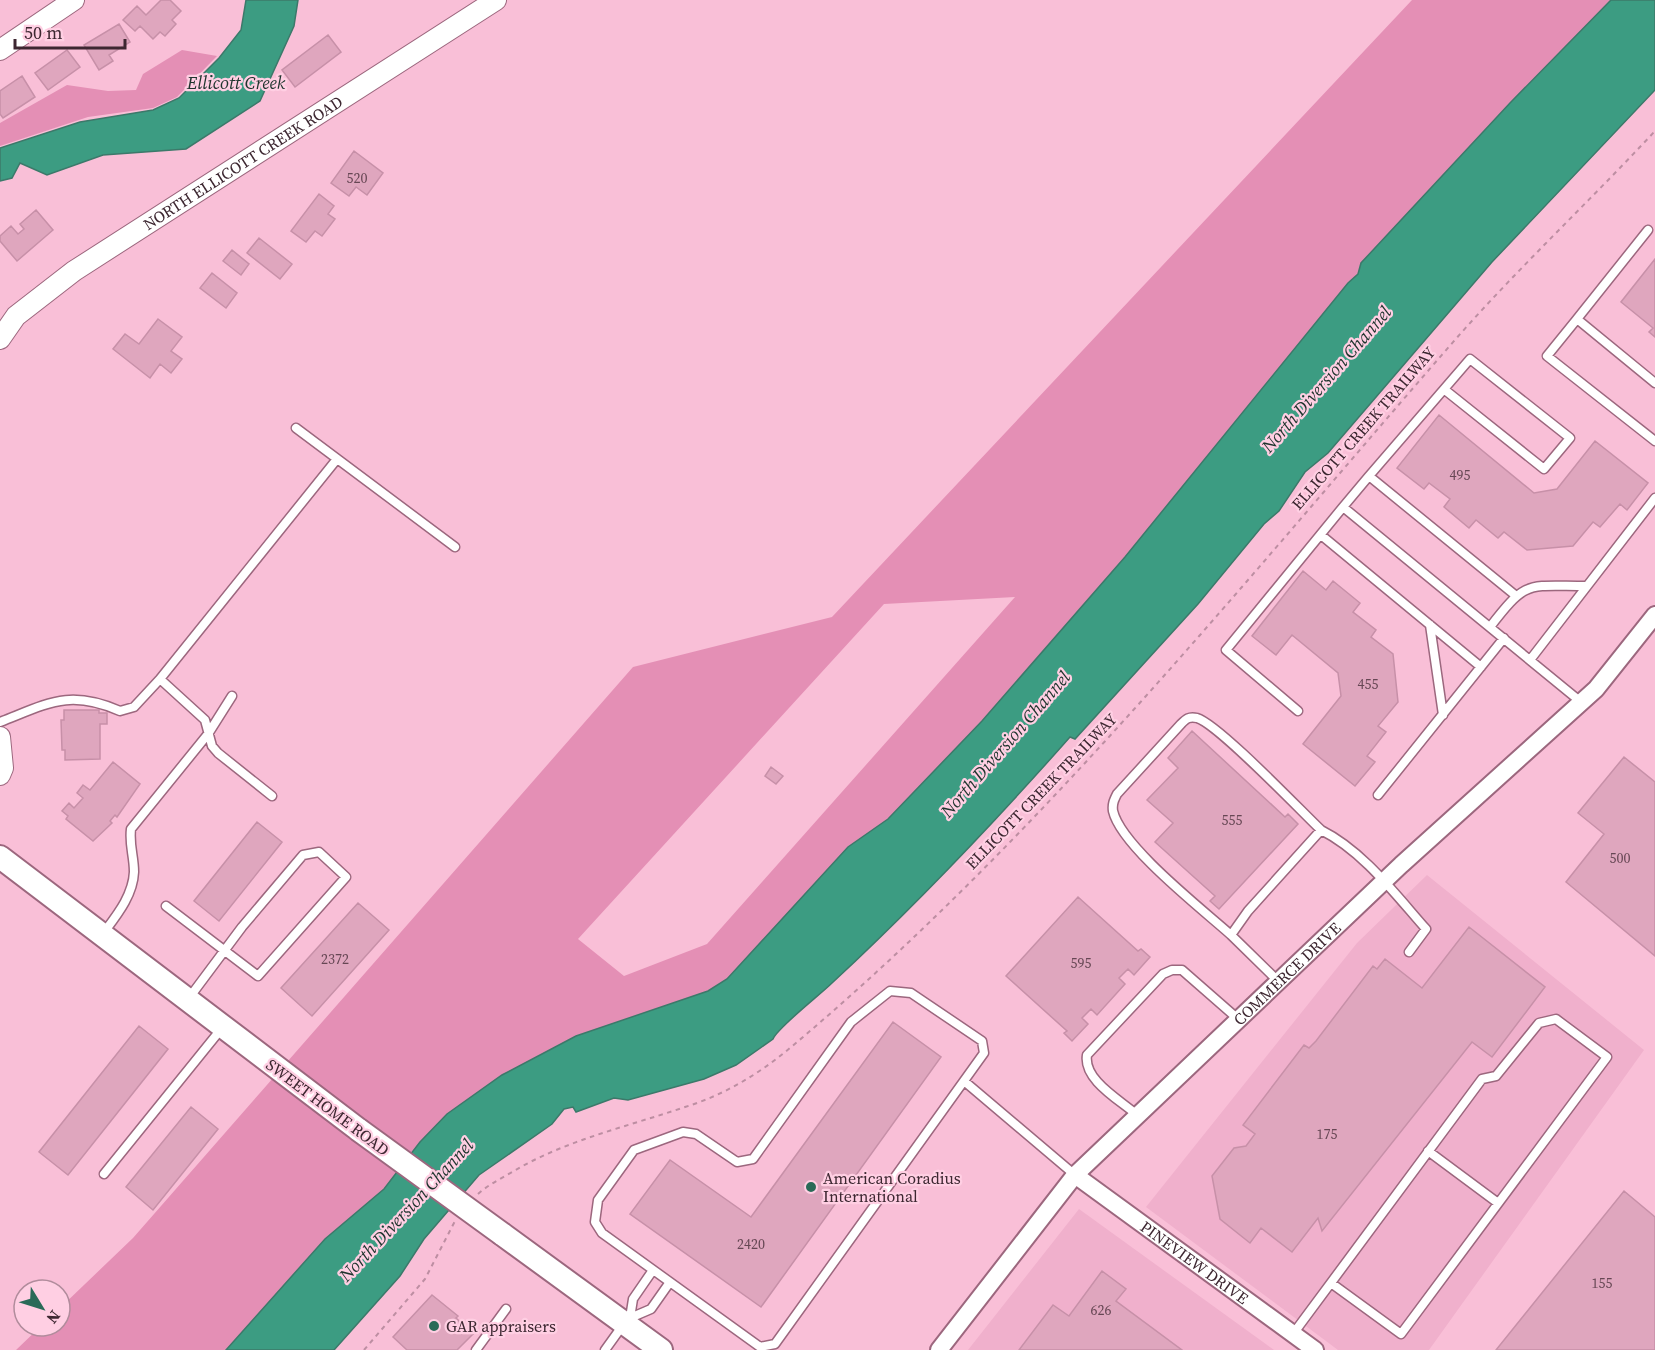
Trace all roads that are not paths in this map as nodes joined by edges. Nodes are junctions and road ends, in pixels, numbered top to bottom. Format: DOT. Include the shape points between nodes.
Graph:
graph roads {
  1 [pos="74,0"];
  2 [pos="496,0"];
  3 [pos="0,50"];
  4 [pos="1648,230"];
  5 [pos="1577,319"];
  6 [pos="0,339"];
  7 [pos="1655,383"];
  8 [pos="1445,390"];
  9 [pos="296,428"];
  10 [pos="1655,441"];
  11 [pos="337,459"];
  12 [pos="1369,476"];
  13 [pos="1655,498"];
  14 [pos="1343,507"];
  15 [pos="1320,535"];
  16 [pos="455,547"];
  17 [pos="1586,586"];
  18 [pos="1515,595"];
  19 [pos="1655,615"];
  20 [pos="1430,625"];
  21 [pos="1490,627"];
  22 [pos="1504,638"];
  23 [pos="1530,660"];
  24 [pos="1481,667"];
  25 [pos="160,679"];
  26 [pos="232,696"];
  27 [pos="1581,702"];
  28 [pos="1298,711"];
  29 [pos="1443,715"];
  30 [pos="0,722"];
  31 [pos="208,734"];
  32 [pos="0,737"];
  33 [pos="0,775"];
  34 [pos="1378,795"];
  35 [pos="272,796"];
  36 [pos="1321,830"];
  37 [pos="0,857"];
  38 [pos="1384,881"];
  39 [pos="166,906"];
  40 [pos="1231,934"];
  41 [pos="102,935"];
  42 [pos="224,951"];
  43 [pos="1409,952"];
  44 [pos="1278,981"];
  45 [pos="187,1000"];
  46 [pos="1238,1019"];
  47 [pos="222,1027"];
  48 [pos="964,1081"];
  49 [pos="1137,1115"];
  50 [pos="1428,1150"];
  51 [pos="104,1174"];
  52 [pos="1075,1175"];
  53 [pos="1498,1203"];
  54 [pos="653,1270"];
  55 [pos="670,1282"];
  56 [pos="1331,1283"];
  57 [pos="506,1309"];
  58 [pos="627,1321"];
  59 [pos="1293,1334"];
  60 [pos="477,1350"];
  61 [pos="605,1350"];
  62 [pos="661,1350"];
  63 [pos="939,1350"];
  64 [pos="1315,1350"];
  1 -- 3 [label="street"];
  2 -- 6 [label="street, NORTH ELLICOTT CREEK ROAD" via="74,271 16,316"];
  4 -- 5 [label="lane"];
  5 -- 7 [label="lane"];
  5 -- 10 [label="lane" via="1547,356"];
  8 -- 8 [label="lane" via="1470,359 1570,438 1544,469"];
  8 -- 12 [label="lane"];
  9 -- 11 [label="lane"];
  11 -- 16 [label="lane"];
  11 -- 25 [label="lane"];
  12 -- 14 [label="lane"];
  12 -- 18 [label="lane"];
  13 -- 17 [label="lane"];
  14 -- 15 [label="lane"];
  14 -- 21 [label="lane"];
  15 -- 20 [label="lane"];
  15 -- 28 [label="lane" via="1226,650"];
  17 -- 18 [label="lane" via="1531,586"];
  17 -- 23 [label="lane"];
  18 -- 21 [label="lane"];
  19 -- 27 [label="street, COMMERCE DRIVE" via="1596,689"];
  20 -- 24 [label="lane"];
  20 -- 29 [label="lane"];
  21 -- 22 [label="lane"];
  22 -- 23 [label="lane"];
  22 -- 24 [label="lane"];
  23 -- 27 [label="lane"];
  24 -- 29 [label="lane"];
  25 -- 30 [label="lane" via="134,707 120,711 95,700 72,698"];
  25 -- 31 [label="lane" via="205,720"];
  26 -- 31 [label="lane"];
  27 -- 38 [label="street, COMMERCE DRIVE"];
  29 -- 34 [label="lane"];
  31 -- 35 [label="lane" via="219,753"];
  31 -- 41 [label="lane" via="131,829 129,844 134,872 130,888"];
  32 -- 33 [label="street"];
  36 -- 38 [label="lane" via="1336,837"];
  36 -- 40 [label="lane"];
  36 -- 40 [label="lane" via="1217,732 1195,717 1180,723 1117,794 1112,803 1114,813 1141,852"];
  37 -- 41 [label="main road, SWEET HOME ROAD"];
  38 -- 43 [label="lane" via="1426,929"];
  38 -- 44 [label="street, COMMERCE DRIVE"];
  39 -- 42 [label="lane"];
  40 -- 44 [label="lane"];
  41 -- 45 [label="main road, SWEET HOME ROAD"];
  42 -- 42 [label="lane" via="303,855 319,852 346,876 258,976"];
  42 -- 45 [label="lane"];
  44 -- 46 [label="street, COMMERCE DRIVE"];
  45 -- 47 [label="main road, SWEET HOME ROAD"];
  46 -- 49 [label="street, COMMERCE DRIVE"];
  46 -- 49 [label="lane" via="1182,970 1163,974 1087,1054 1085,1065 1090,1074"];
  47 -- 51 [label="lane"];
  47 -- 58 [label="main road, SWEET HOME ROAD, bridge" via="502,1234"];
  48 -- 52 [label="lane"];
  48 -- 54 [label="lane" via="984,1053 982,1041 911,993 890,991 851,1022 753,1159 736,1162 696,1134 683,1132 634,1150 598,1200 595,1222 602,1233"];
  48 -- 55 [label="lane" via="775,1344 760,1347"];
  49 -- 52 [label="street, COMMERCE DRIVE"];
  50 -- 53 [label="lane"];
  50 -- 53 [label="lane" via="1482,1079 1496,1076 1539,1023 1556,1019 1607,1056"];
  50 -- 56 [label="lane"];
  52 -- 59 [label="street, PINEVIEW DRIVE"];
  52 -- 63 [label="street, COMMERCE DRIVE"];
  53 -- 56 [label="lane" via="1401,1334"];
  54 -- 55 [label="lane"];
  54 -- 58 [label="lane" via="633,1299"];
  55 -- 58 [label="lane" via="651,1309"];
  56 -- 59 [label="lane"];
  57 -- 60 [label="lane"];
  58 -- 61 [label="lane"];
  58 -- 62 [label="main road, SWEET HOME ROAD"];
  59 -- 64 [label="street, PINEVIEW DRIVE"];
}
